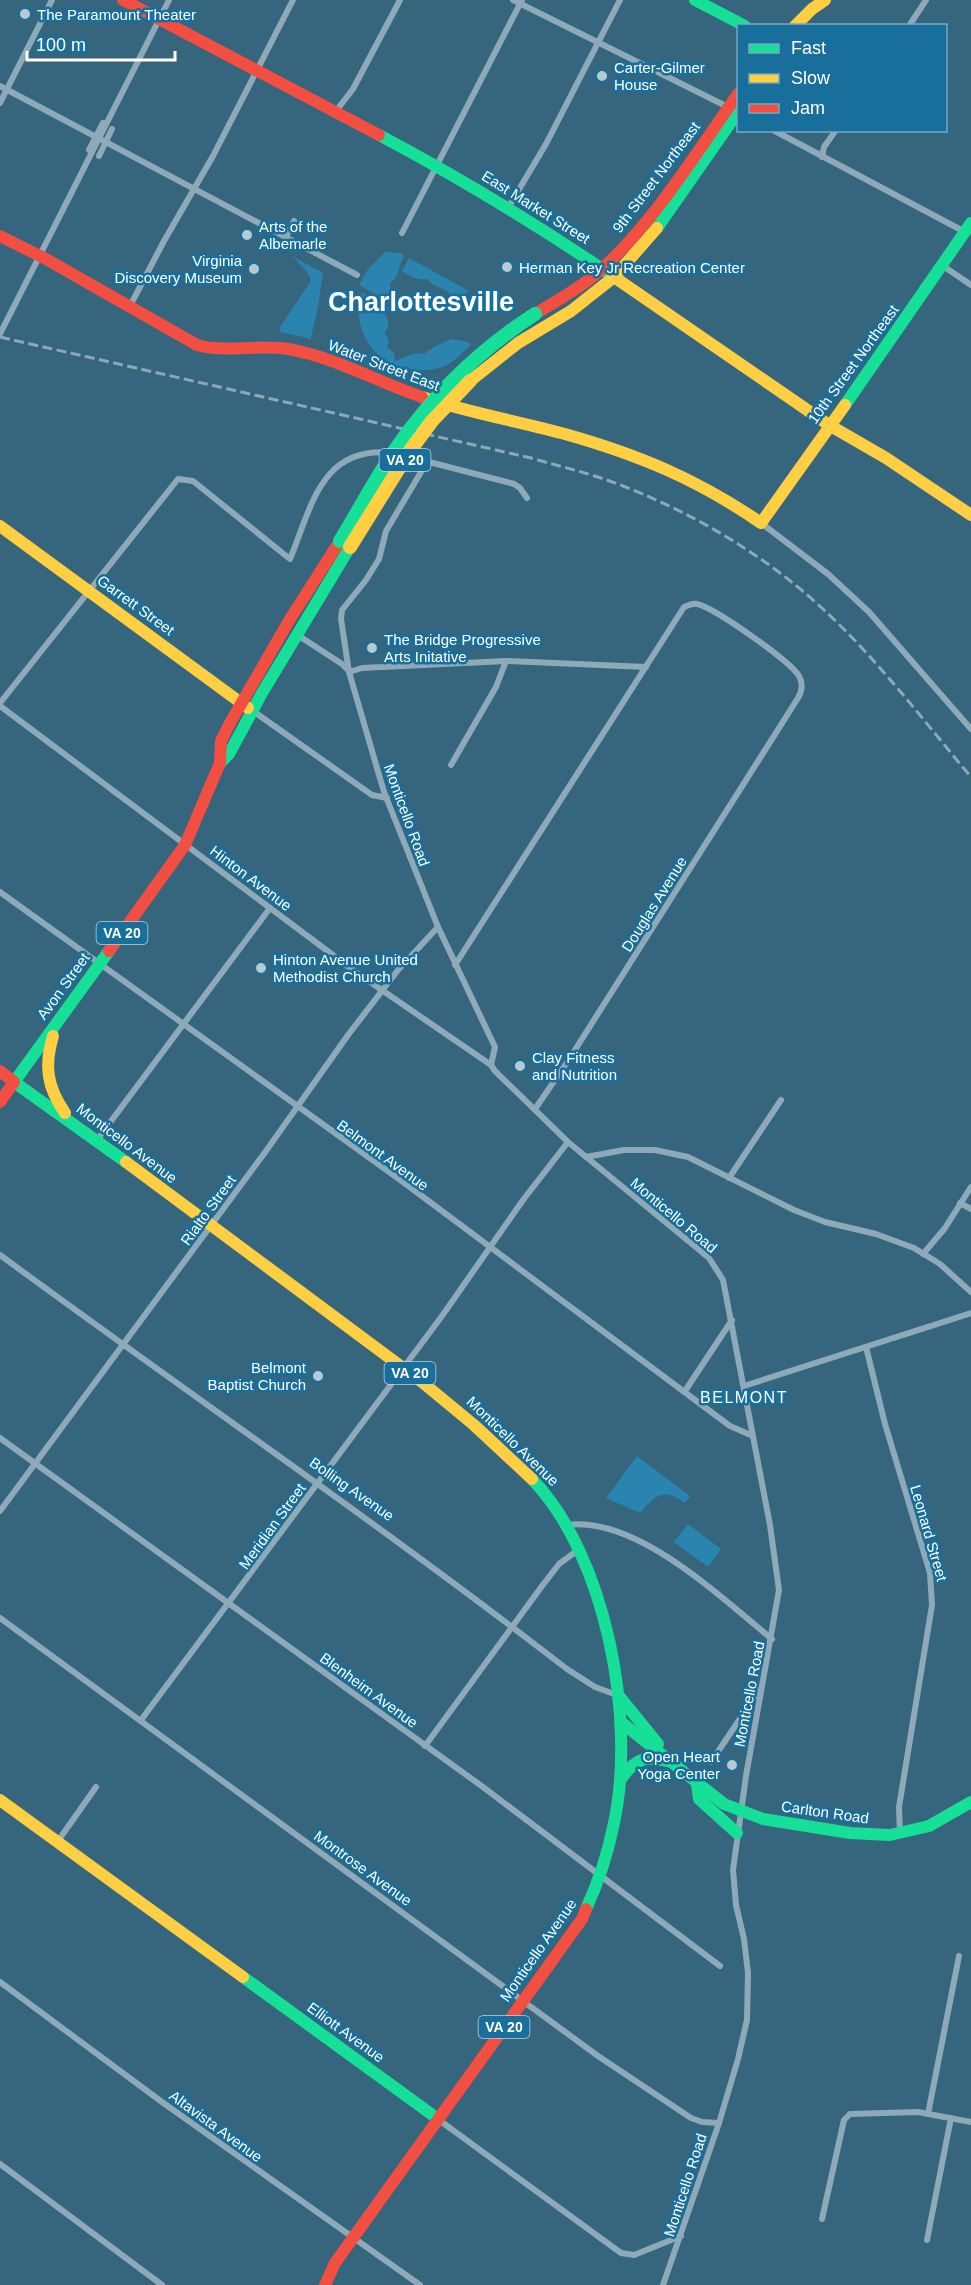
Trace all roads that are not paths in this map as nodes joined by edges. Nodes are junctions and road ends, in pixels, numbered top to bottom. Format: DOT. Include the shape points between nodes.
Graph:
graph roads {
  1 [pos="52,0"];
  2 [pos="123,0"];
  3 [pos="169,0"];
  4 [pos="292,0"];
  5 [pos="400,0"];
  6 [pos="513,0"];
  7 [pos="620,0"];
  8 [pos="695,0"];
  9 [pos="823,0"];
  10 [pos="926,0"];
  11 [pos="522,2"];
  12 [pos="160,18"];
  13 [pos="741,24"];
  14 [pos="797,24"];
  15 [pos="910,24"];
  16 [pos="599,41"];
  17 [pos="256,70"];
  18 [pos="3,88"];
  19 [pos="0,103"];
  20 [pos="735,111"];
  21 [pos="336,112"];
  22 [pos="103,123"];
  23 [pos="112,129"];
  24 [pos="777,132"];
  25 [pos="835,132"];
  26 [pos="100,140"];
  27 [pos="89,150"];
  28 [pos="99,156"];
  29 [pos="822,157"];
  30 [pos="438,166"];
  31 [pos="194,188"];
  32 [pos="508,208"];
  33 [pos="294,221"];
  34 [pos="968,227"];
  35 [pos="402,233"];
  36 [pos="0,236"];
  37 [pos="286,237"];
  38 [pos="39,256"];
  39 [pos="943,266"];
  40 [pos="608,272"];
  41 [pos="357,275"];
  42 [pos="971,285"];
  43 [pos="130,306"];
  44 [pos="0,334"];
  45 [pos="829,425"];
  46 [pos="427,462"];
  47 [pos="527,498"];
  48 [pos="971,515"];
  49 [pos="761,523"];
  50 [pos="0,526"];
  51 [pos="345,544"];
  52 [pos="88,591"];
  53 [pos="291,632"];
  54 [pos="506,661"];
  55 [pos="646,667"];
  56 [pos="349,672"];
  57 [pos="0,704"];
  58 [pos="247,707"];
  59 [pos="971,729"];
  60 [pos="451,765"];
  61 [pos="387,798"];
  62 [pos="185,845"];
  63 [pos="0,892"];
  64 [pos="270,908"];
  65 [pos="438,927"];
  66 [pos="99,965"];
  67 [pos="455,965"];
  68 [pos="383,990"];
  69 [pos="59,1021"];
  70 [pos="183,1024"];
  71 [pos="491,1065"];
  72 [pos="0,1071"];
  73 [pos="14,1082"];
  74 [pos="781,1100"];
  75 [pos="0,1102"];
  76 [pos="297,1107"];
  77 [pos="535,1109"];
  78 [pos="69,1120"];
  79 [pos="97,1141"];
  80 [pos="568,1142"];
  81 [pos="586,1157"];
  82 [pos="729,1178"];
  83 [pos="971,1186"];
  84 [pos="960,1203"];
  85 [pos="971,1209"];
  86 [pos="210,1227"];
  87 [pos="490,1248"];
  88 [pos="923,1254"];
  89 [pos="0,1255"];
  90 [pos="971,1292"];
  91 [pos="971,1313"];
  92 [pos="732,1320"];
  93 [pos="123,1346"];
  94 [pos="866,1347"];
  95 [pos="403,1367"];
  96 [pos="744,1386"];
  97 [pos="685,1391"];
  98 [pos="753,1436"];
  99 [pos="0,1438"];
  100 [pos="35,1463"];
  101 [pos="317,1485"];
  102 [pos="0,1511"];
  103 [pos="566,1525"];
  104 [pos="578,1550"];
  105 [pos="229,1604"];
  106 [pos="0,1618"];
  107 [pos="513,1627"];
  108 [pos="772,1639"];
  109 [pos="764,1683"];
  110 [pos="619,1696"];
  111 [pos="141,1720"];
  112 [pos="621,1722"];
  113 [pos="425,1746"];
  114 [pos="672,1762"];
  115 [pos="711,1762"];
  116 [pos="620,1781"];
  117 [pos="698,1784"];
  118 [pos="96,1787"];
  119 [pos="0,1800"];
  120 [pos="971,1802"];
  121 [pos="740,1813"];
  122 [pos="737,1833"];
  123 [pos="901,1834"];
  124 [pos="58,1842"];
  125 [pos="602,1876"];
  126 [pos="959,1956"];
  127 [pos="720,1966"];
  128 [pos="0,1982"];
  129 [pos="523,2000"];
  130 [pos="928,2114"];
  131 [pos="951,2118"];
  132 [pos="438,2120"];
  133 [pos="971,2122"];
  134 [pos="718,2123"];
  135 [pos="0,2164"];
  136 [pos="822,2219"];
  137 [pos="681,2236"];
  138 [pos="353,2238"];
  139 [pos="927,2240"];
  140 [pos="162,2285"];
  141 [pos="326,2285"];
  142 [pos="420,2285"];
  143 [pos="663,2285"];
  1 -- 18 [label="street"];
  2 -- 12 [label="main road, East Market Street"];
  3 -- 12 [label="street"];
  4 -- 17 [label="street"];
  5 -- 21 [label="street" via="353,89"];
  6 -- 11 [label="street"];
  7 -- 16 [label="street"];
  8 -- 13 [label="main road"];
  9 -- 14 [label="main road"];
  10 -- 15 [label="street"];
  11 -- 16 [label="street"];
  11 -- 30 [label="street"];
  12 -- 17 [label="main road, East Market Street"];
  12 -- 26 [label="street"];
  16 -- 20 [label="street"];
  16 -- 32 [label="street"];
  17 -- 21 [label="main road, East Market Street"];
  17 -- 31 [label="street"];
  18 -- 19 [label="street"];
  18 -- 26 [label="street"];
  20 -- 40 [label="main road, 9th Street Northeast" via="653,234"];
  21 -- 30 [label="main road, East Market Street"];
  22 -- 26 [label="street"];
  23 -- 26 [label="street"];
  24 -- 29 [label="street"];
  25 -- 29 [label="street"];
  26 -- 27 [label="street"];
  26 -- 28 [label="street"];
  26 -- 31 [label="street"];
  26 -- 38 [label="street"];
  29 -- 34 [label="street"];
  30 -- 32 [label="main road, East Market Street"];
  30 -- 35 [label="street"];
  31 -- 37 [label="street"];
  31 -- 43 [label="street"];
  32 -- 40 [label="main road, East Market Street"];
  33 -- 37 [label="street"];
  34 -- 39 [label="main road, 10th Street Northeast"];
  36 -- 38 [label="main road, Water Street East"];
  37 -- 41 [label="street"];
  38 -- 43 [label="main road, Water Street East"];
  38 -- 44 [label="street"];
  39 -- 42 [label="street"];
  39 -- 45 [label="main road, 10th Street Northeast"];
  40 -- 45 [label="main road, East Market Street"];
  40 -- 51 [label="main road, 9th Street Northeast / VA 20, bridge" via="587,300 493,362 432,421"];
  40 -- 51 [label="main road, 9th Street Northeast / VA 20, bridge" via="514,326 464,368 399,444"];
  43 -- 49 [label="main road, Water Street East" via="206,348 290,349 355,369 436,402 560,431 626,452 724,497"];
  45 -- 48 [label="main road, East Market Street"];
  45 -- 49 [label="main road, 10th Street Northeast"];
  46 -- 47 [label="street" via="514,484"];
  46 -- 52 [label="street" via="379,452 340,463 318,491 290,559 193,481 178,479"];
  46 -- 56 [label="street, Monticello Road" via="386,531 379,559 342,610"];
  49 -- 59 [label="street" via="828,574 869,612"];
  50 -- 52 [label="main road, Garrett Street"];
  51 -- 53 [label="main road, Avon Street / VA 20"];
  52 -- 57 [label="street"];
  52 -- 58 [label="main road, Garrett Street"];
  53 -- 56 [label="street"];
  53 -- 58 [label="main road, Avon Street / VA 20"];
  54 -- 55 [label="street"];
  54 -- 56 [label="street" via="362,668"];
  54 -- 60 [label="street" via="491,696"];
  55 -- 67 [label="street"];
  55 -- 77 [label="street, Douglas Avenue" via="684,608 699,604 750,634 796,672 801,689"];
  56 -- 61 [label="street, Monticello Road"];
  57 -- 62 [label="street, Hinton Avenue"];
  58 -- 61 [label="street" via="372,795"];
  58 -- 62 [label="main road, Avon Street / VA 20" via="230,754 220,764"];
  61 -- 65 [label="street, Monticello Road"];
  62 -- 64 [label="street, Hinton Avenue"];
  62 -- 66 [label="main road, Avon Street / VA 20"];
  63 -- 66 [label="street, Belmont Avenue"];
  64 -- 68 [label="street, Hinton Avenue"];
  64 -- 70 [label="street"];
  65 -- 67 [label="street, Monticello Road"];
  65 -- 68 [label="street, Rialto Street"];
  66 -- 69 [label="main road, Avon Street / VA 20"];
  66 -- 70 [label="street, Belmont Avenue"];
  67 -- 71 [label="street, Monticello Road" via="495,1047"];
  68 -- 71 [label="street, Hinton Avenue"];
  68 -- 76 [label="street, Rialto Street"];
  69 -- 73 [label="main road, Avon Street / VA 20"];
  69 -- 78 [label="main road, VA 20" via="48,1051 47,1078"];
  70 -- 76 [label="street, Belmont Avenue"];
  70 -- 79 [label="street"];
  71 -- 77 [label="street, Monticello Road"];
  72 -- 73 [label="main road, Monticello Avenue"];
  73 -- 75 [label="main road, Avon Street"];
  73 -- 78 [label="main road, Monticello Avenue / VA 20"];
  74 -- 82 [label="street"];
  76 -- 86 [label="street, Rialto Street"];
  76 -- 87 [label="street, Belmont Avenue"];
  77 -- 80 [label="street, Monticello Road"];
  78 -- 79 [label="main road, Monticello Avenue / VA 20"];
  79 -- 86 [label="main road, Monticello Avenue / VA 20"];
  80 -- 81 [label="street, Monticello Road"];
  80 -- 87 [label="street, Meridian Street"];
  81 -- 82 [label="street" via="624,1150 672,1152 697,1160"];
  81 -- 92 [label="street, Monticello Road" via="709,1258 723,1280"];
  82 -- 88 [label="street" via="794,1210 893,1239"];
  83 -- 84 [label="street"];
  84 -- 85 [label="street"];
  84 -- 88 [label="street"];
  86 -- 93 [label="street, Rialto Street"];
  86 -- 95 [label="main road, Monticello Avenue / VA 20"];
  87 -- 95 [label="street, Meridian Street"];
  87 -- 97 [label="street, Belmont Avenue"];
  88 -- 90 [label="street"];
  89 -- 93 [label="street, Bolling Avenue"];
  91 -- 94 [label="street"];
  92 -- 96 [label="street, Monticello Road"];
  92 -- 97 [label="street"];
  93 -- 100 [label="street, Rialto Street"];
  93 -- 101 [label="street, Bolling Avenue"];
  94 -- 96 [label="street"];
  94 -- 123 [label="street, Leonard Street" via="933,1589 899,1808"];
  95 -- 101 [label="street, Meridian Street"];
  95 -- 103 [label="main road, Monticello Avenue / VA 20" via="521,1468 544,1492"];
  96 -- 98 [label="street, Monticello Road"];
  97 -- 98 [label="street, Belmont Avenue" via="730,1426"];
  98 -- 108 [label="street, Monticello Road" via="778,1576"];
  99 -- 100 [label="street, Blenheim Avenue"];
  100 -- 102 [label="street, Rialto Street"];
  100 -- 105 [label="street, Blenheim Avenue"];
  101 -- 105 [label="street, Meridian Street"];
  101 -- 107 [label="street, Bolling Avenue"];
  103 -- 104 [label="main road, Monticello Avenue / VA 20"];
  103 -- 108 [label="street" via="609,1528 648,1545"];
  104 -- 107 [label="street" via="560,1564"];
  104 -- 110 [label="main road, Monticello Avenue / VA 20" via="602,1612"];
  105 -- 111 [label="street, Meridian Street"];
  105 -- 113 [label="street, Blenheim Avenue"];
  106 -- 111 [label="street, Montrose Avenue"];
  107 -- 110 [label="street, Bolling Avenue" via="567,1669 595,1687"];
  107 -- 113 [label="street"];
  108 -- 109 [label="street, Monticello Road"];
  109 -- 115 [label="street"];
  109 -- 121 [label="street, Monticello Road"];
  110 -- 112 [label="main road, Monticello Avenue / VA 20"];
  110 -- 114 [label="main road, Bolling Avenue"];
  111 -- 129 [label="street, Montrose Avenue"];
  112 -- 114 [label="main road, Bolling Avenue"];
  112 -- 116 [label="main road, Monticello Avenue / VA 20"];
  113 -- 125 [label="street, Blenheim Avenue"];
  114 -- 116 [label="main road" via="639,1759"];
  114 -- 117 [label="main road, Bolling Avenue"];
  116 -- 125 [label="main road, Monticello Avenue / VA 20"];
  117 -- 121 [label="main road, Bolling Avenue"];
  117 -- 122 [label="main road" via="699,1799"];
  118 -- 124 [label="street"];
  119 -- 124 [label="main road, Elliott Avenue"];
  120 -- 123 [label="main road, Carlton Road" via="937,1824"];
  121 -- 122 [label="street, Monticello Road"];
  121 -- 123 [label="main road, Carlton Road" via="858,1835"];
  122 -- 134 [label="street, Monticello Road" via="733,1888 744,1940 749,1997 743,2042"];
  124 -- 132 [label="main road, Elliott Avenue"];
  125 -- 127 [label="street, Blenheim Avenue"];
  125 -- 129 [label="main road, Monticello Avenue / VA 20" via="582,1919"];
  126 -- 130 [label="street"];
  128 -- 138 [label="street, Altavista Avenue"];
  129 -- 132 [label="main road, Monticello Avenue / VA 20"];
  129 -- 134 [label="street, Montrose Avenue" via="681,2113 702,2122"];
  130 -- 131 [label="street"];
  130 -- 136 [label="street" via="850,2114 844,2120"];
  131 -- 133 [label="street"];
  131 -- 139 [label="street"];
  132 -- 137 [label="street, Elliott Avenue" via="621,2253 634,2255"];
  132 -- 138 [label="main road, Monticello Avenue / VA 20"];
  134 -- 137 [label="street, Monticello Road"];
  135 -- 140 [label="street"];
  137 -- 143 [label="street, Monticello Road"];
  138 -- 141 [label="main road, Monticello Avenue / VA 20" via="335,2263"];
  138 -- 142 [label="street, Altavista Avenue"];
}
